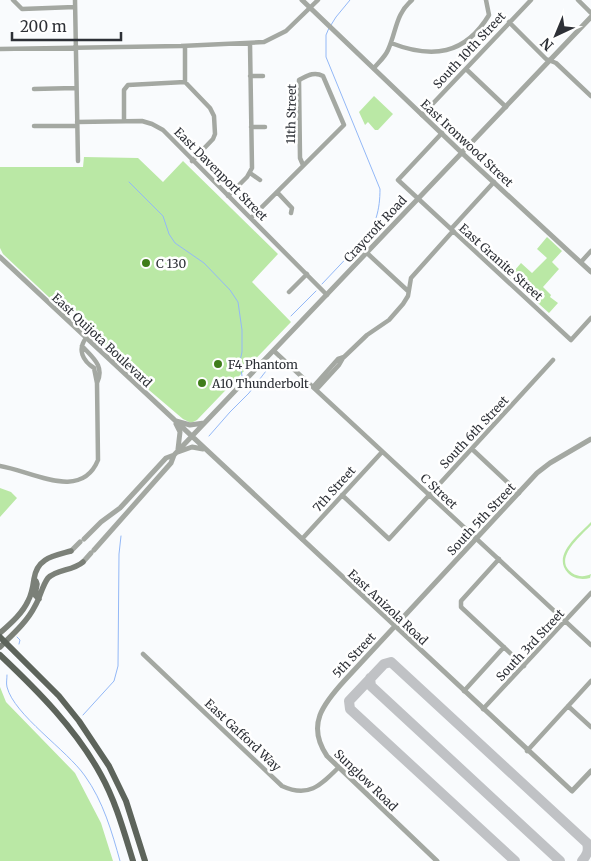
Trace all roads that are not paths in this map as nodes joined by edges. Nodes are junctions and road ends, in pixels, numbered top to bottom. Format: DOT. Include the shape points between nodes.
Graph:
graph roads {
  1 [pos="13,0"];
  2 [pos="74,0"];
  3 [pos="302,0"];
  4 [pos="318,0"];
  5 [pos="412,0"];
  6 [pos="486,0"];
  7 [pos="531,0"];
  8 [pos="578,0"];
  9 [pos="75,7"];
  10 [pos="311,8"];
  11 [pos="591,13"];
  12 [pos="591,17"];
  13 [pos="509,22"];
  14 [pos="391,43"];
  15 [pos="250,44"];
  16 [pos="184,46"];
  17 [pos="75,48"];
  18 [pos="0,49"];
  19 [pos="551,60"];
  20 [pos="374,68"];
  21 [pos="466,69"];
  22 [pos="250,76"];
  23 [pos="263,76"];
  24 [pos="185,82"];
  25 [pos="75,88"];
  26 [pos="34,89"];
  27 [pos="591,96"];
  28 [pos="506,107"];
  29 [pos="422,115"];
  30 [pos="124,121"];
  31 [pos="77,124"];
  32 [pos="34,126"];
  33 [pos="251,127"];
  34 [pos="265,127"];
  35 [pos="442,133"];
  36 [pos="462,153"];
  37 [pos="78,161"];
  38 [pos="192,161"];
  39 [pos="303,165"];
  40 [pos="250,173"];
  41 [pos="260,180"];
  42 [pos="494,182"];
  43 [pos="277,192"];
  44 [pos="228,196"];
  45 [pos="418,199"];
  46 [pos="290,213"];
  47 [pos="251,218"];
  48 [pos="452,230"];
  49 [pos="591,251"];
  50 [pos="367,253"];
  51 [pos="0,257"];
  52 [pos="581,262"];
  53 [pos="591,272"];
  54 [pos="307,274"];
  55 [pos="408,291"];
  56 [pos="289,292"];
  57 [pos="327,295"];
  58 [pos="591,318"];
  59 [pos="86,338"];
  60 [pos="82,346"];
  61 [pos="274,351"];
  62 [pos="553,360"];
  63 [pos="97,383"];
  64 [pos="315,389"];
  65 [pos="174,420"];
  66 [pos="204,423"];
  67 [pos="192,436"];
  68 [pos="591,439"];
  69 [pos="472,449"];
  70 [pos="208,452"];
  71 [pos="382,452"];
  72 [pos="175,453"];
  73 [pos="0,466"];
  74 [pos="519,493"];
  75 [pos="342,495"];
  76 [pos="429,495"];
  77 [pos="476,538"];
  78 [pos="302,539"];
  79 [pos="71,551"];
  80 [pos="499,559"];
  81 [pos="83,562"];
  82 [pos="34,576"];
  83 [pos="591,594"];
  84 [pos="39,599"];
  85 [pos="565,621"];
  86 [pos="395,626"];
  87 [pos="1,640"];
  88 [pos="591,645"];
  89 [pos="504,647"];
  90 [pos="143,654"];
  91 [pos="0,655"];
  92 [pos="524,666"];
  93 [pos="591,681"];
  94 [pos="464,691"];
  95 [pos="328,698"];
  96 [pos="568,706"];
  97 [pos="483,709"];
  98 [pos="591,727"];
  99 [pos="527,751"];
  100 [pos="338,768"];
  101 [pos="591,771"];
  102 [pos="133,861"];
  103 [pos="145,861"];
  104 [pos="437,861"];
  1 -- 9 [label="street" via="22,9"];
  2 -- 9 [label="street"];
  3 -- 10 [label="street, East Ironwood Street"];
  4 -- 10 [label="street"];
  5 -- 14 [label="street" via="399,16"];
  6 -- 14 [label="street" via="489,15 483,26 466,42 446,51 430,53"];
  7 -- 13 [label="street, South 10th Street"];
  8 -- 11 [label="street"];
  9 -- 17 [label="street"];
  10 -- 15 [label="street" via="275,38"];
  10 -- 20 [label="street, East Ironwood Street"];
  12 -- 19 [label="street, Craycroft Road"];
  13 -- 19 [label="street" via="546,59"];
  13 -- 21 [label="street, South 10th Street"];
  14 -- 20 [label="street"];
  15 -- 16 [label="street"];
  15 -- 22 [label="street"];
  16 -- 17 [label="street"];
  16 -- 24 [label="street"];
  17 -- 18 [label="street"];
  17 -- 25 [label="street"];
  19 -- 27 [label="street"];
  19 -- 28 [label="street, Craycroft Road"];
  20 -- 29 [label="street, East Ironwood Street"];
  21 -- 28 [label="street"];
  21 -- 29 [label="street, South 10th Street"];
  22 -- 23 [label="street"];
  22 -- 33 [label="street"];
  24 -- 30 [label="street" via="128,85 124,90"];
  24 -- 38 [label="street" via="214,116 213,139"];
  25 -- 26 [label="street"];
  25 -- 31 [label="street"];
  28 -- 36 [label="street, Craycroft Road"];
  29 -- 35 [label="street, East Ironwood Street"];
  30 -- 31 [label="street, East Davenport Street"];
  30 -- 38 [label="street, East Davenport Street" via="142,121 157,126"];
  31 -- 32 [label="street, East Davenport Street"];
  31 -- 37 [label="street"];
  33 -- 34 [label="street"];
  33 -- 40 [label="street"];
  35 -- 36 [label="street, East Ironwood Street"];
  35 -- 45 [label="street, East Granite Street" via="398,180"];
  36 -- 42 [label="street, East Ironwood Street"];
  36 -- 45 [label="street, Craycroft Road"];
  38 -- 44 [label="street, East Davenport Street"];
  39 -- 39 [label="street, 11th Street" via="344,125 323,76 314,73 299,80 300,158"];
  39 -- 43 [label="street, 11th Street"];
  40 -- 41 [label="street"];
  40 -- 44 [label="street"];
  42 -- 48 [label="street"];
  42 -- 52 [label="street, East Ironwood Street"];
  43 -- 46 [label="street" via="292,208"];
  43 -- 47 [label="street, 11th Street"];
  44 -- 47 [label="street, East Davenport Street"];
  45 -- 48 [label="street, East Granite Street"];
  45 -- 50 [label="street, Craycroft Road"];
  47 -- 54 [label="street, East Davenport Street"];
  48 -- 55 [label="street" via="411,278"];
  48 -- 58 [label="street, East Granite Street" via="571,340"];
  49 -- 52 [label="street"];
  50 -- 55 [label="street"];
  50 -- 57 [label="street, Craycroft Road"];
  51 -- 59 [label="street, East Quijota Boulevard"];
  52 -- 53 [label="street, East Ironwood Street"];
  54 -- 56 [label="street"];
  54 -- 57 [label="street, East Davenport Street"];
  55 -- 64 [label="street" via="405,302 389,320 338,359"];
  57 -- 61 [label="street, Craycroft Road"];
  59 -- 60 [label="street"];
  59 -- 65 [label="street, East Quijota Boulevard"];
  60 -- 63 [label="street" via="84,359 94,368"];
  60 -- 63 [label="street" via="99,366"];
  61 -- 64 [label="street, C Street"];
  61 -- 66 [label="street, Craycroft Road"];
  62 -- 69 [label="street, South 6th Street"];
  63 -- 73 [label="street" via="98,460 88,476 66,482"];
  64 -- 71 [label="street, C Street"];
  65 -- 66 [label="street" via="190,426"];
  65 -- 67 [label="street, East Quijota Boulevard"];
  65 -- 72 [label="street" via="180,432"];
  66 -- 67 [label="street, Craycroft Road"];
  67 -- 70 [label="street, East Anizola Road"];
  67 -- 72 [label="street, Craycroft Road"];
  68 -- 74 [label="street, South 5th Street" via="550,463"];
  69 -- 74 [label="street"];
  69 -- 76 [label="street, South 6th Street"];
  70 -- 72 [label="street" via="192,447"];
  70 -- 78 [label="street, East Anizola Road"];
  71 -- 75 [label="street, 7th Street"];
  71 -- 76 [label="street, C Street"];
  72 -- 79 [label="street" via="166,458 120,508"];
  72 -- 81 [label="street" via="171,463"];
  74 -- 77 [label="street, South 5th Street"];
  75 -- 76 [label="street, South 6th Street" via="389,539"];
  75 -- 78 [label="street, 7th Street"];
  76 -- 77 [label="street, C Street"];
  77 -- 80 [label="street, C Street"];
  77 -- 86 [label="street, South 5th Street"];
  78 -- 86 [label="street, East Anizola Road"];
  79 -- 82 [label="main road" via="44,559"];
  80 -- 85 [label="street, C Street"];
  80 -- 89 [label="street" via="461,601 461,607"];
  81 -- 84 [label="main road" via="51,576"];
  82 -- 84 [label="main road"];
  82 -- 87 [label="main road" via="24,608"];
  83 -- 85 [label="street, South 3rd Street"];
  84 -- 87 [label="main road" via="24,623"];
  85 -- 88 [label="street, C Street"];
  85 -- 92 [label="street, South 3rd Street"];
  86 -- 94 [label="street, East Anizola Road"];
  86 -- 95 [label="street, 5th Street"];
  87 -- 103 [label="main road" via="59,696 109,766 126,801"];
  89 -- 92 [label="street"];
  89 -- 94 [label="street"];
  90 -- 100 [label="street, East Gafford Way" via="282,786 296,791 312,789"];
  91 -- 102 [label="main road" via="69,727 101,774"];
  92 -- 97 [label="street, South 3rd Street"];
  93 -- 96 [label="street"];
  94 -- 97 [label="street, East Anizola Road"];
  95 -- 100 [label="street, Sunglow Road" via="322,707 318,736 322,750"];
  96 -- 98 [label="street"];
  96 -- 99 [label="street"];
  97 -- 99 [label="street, East Anizola Road"];
  99 -- 101 [label="street, East Anizola Road" via="572,791"];
  100 -- 104 [label="street, Sunglow Road"];
}
